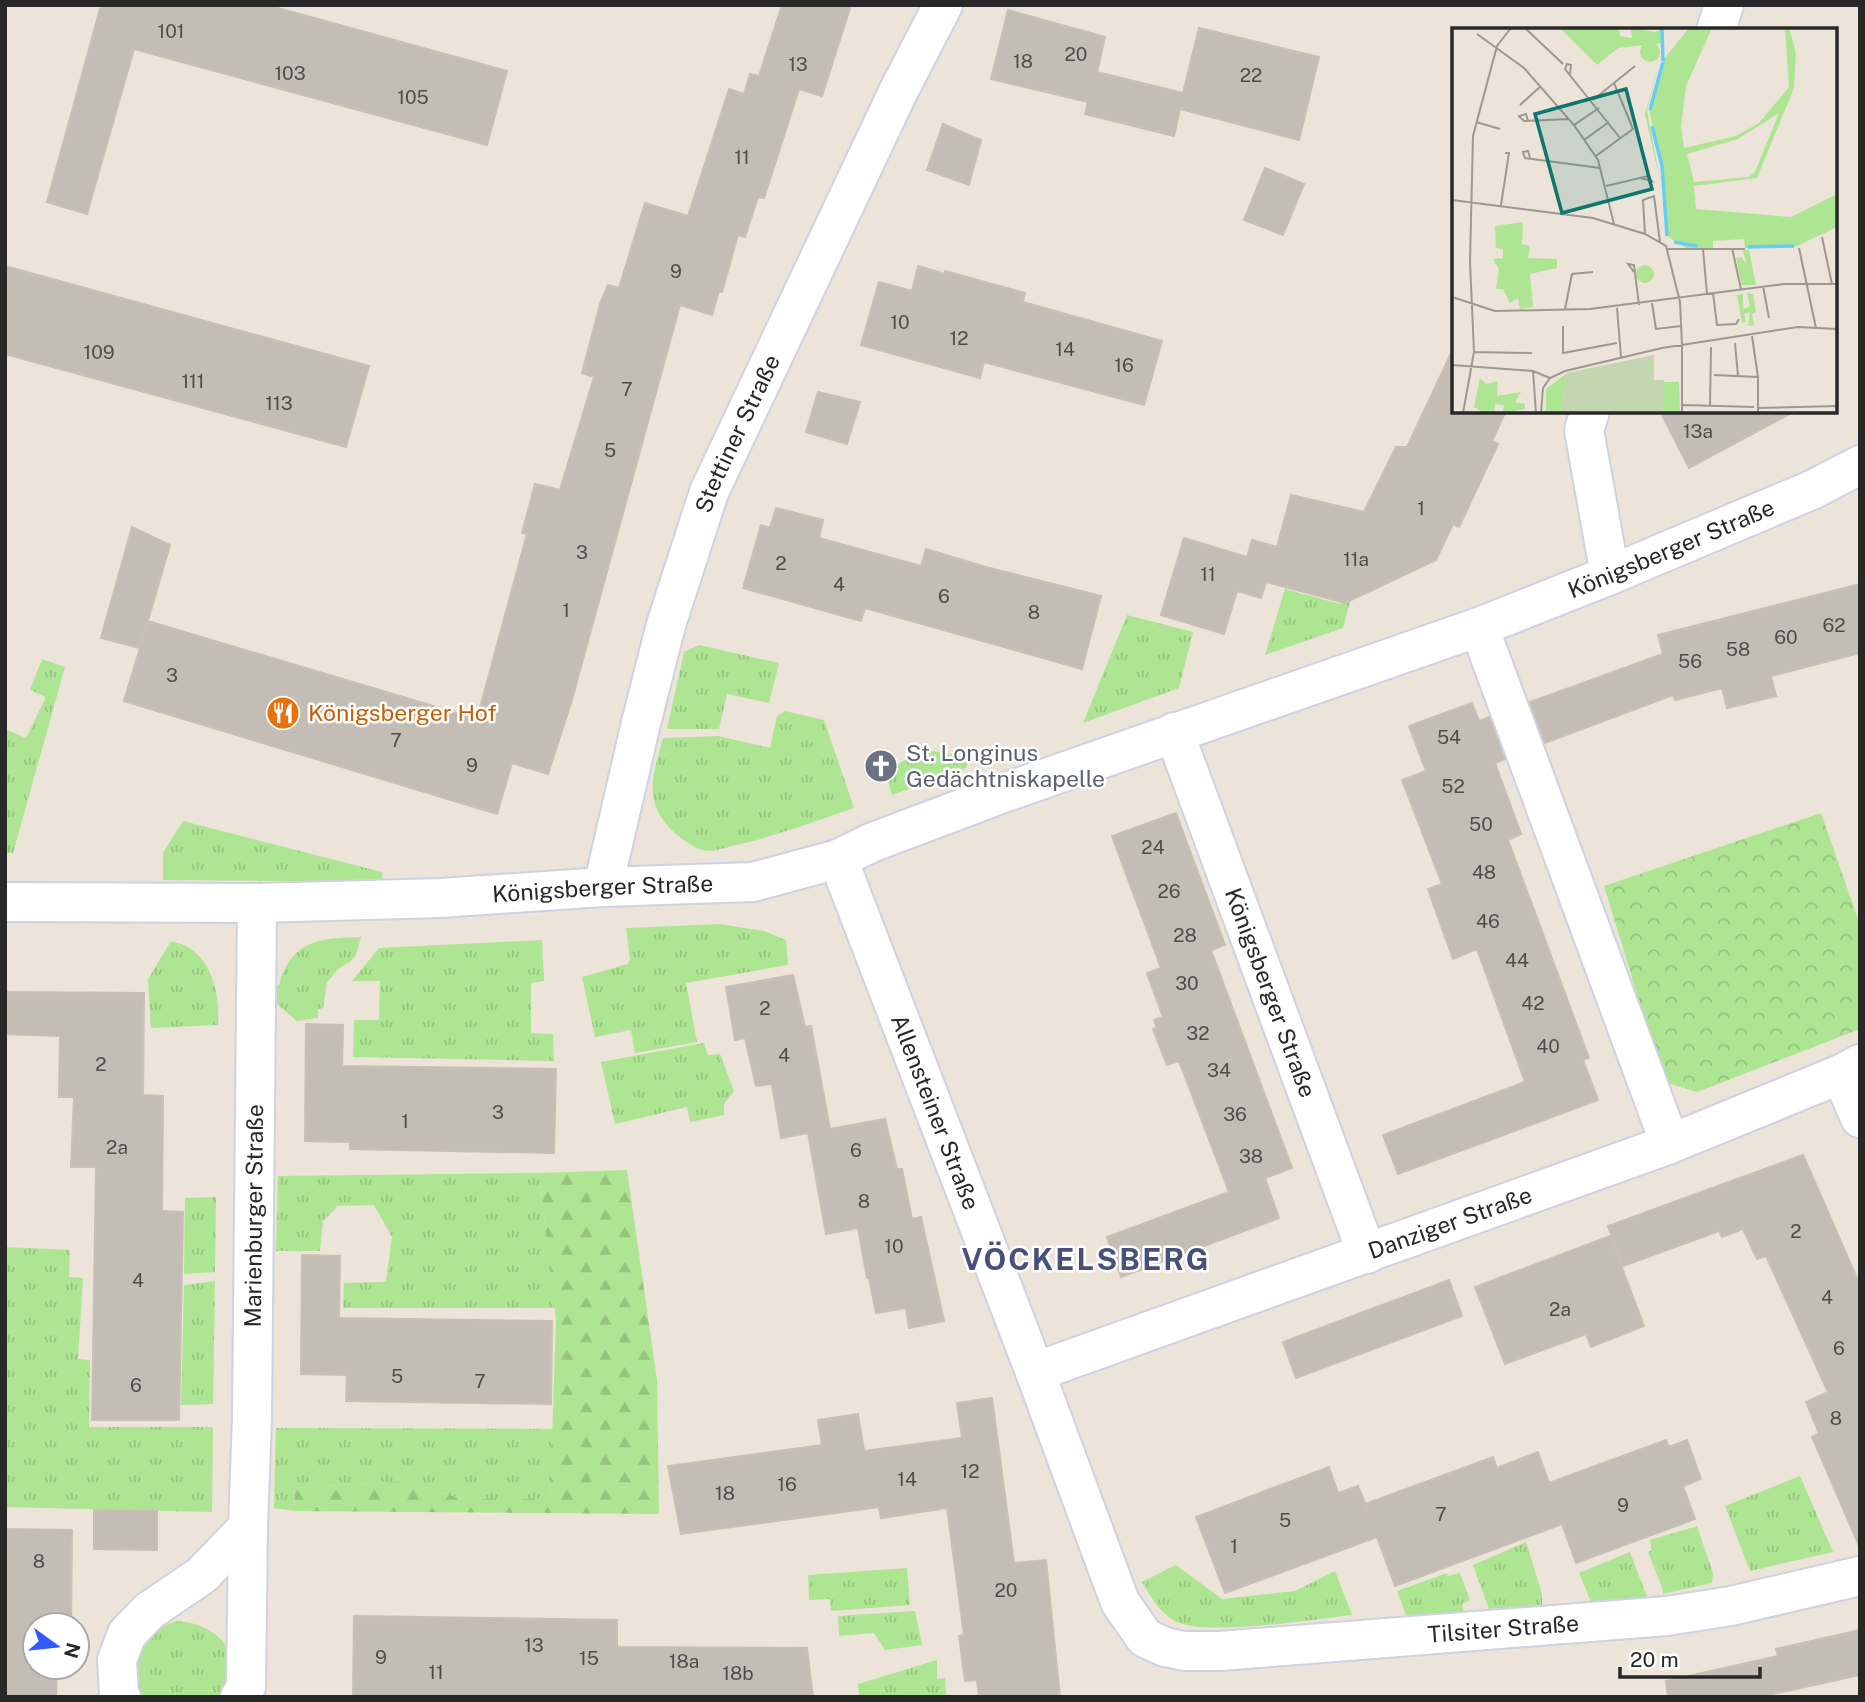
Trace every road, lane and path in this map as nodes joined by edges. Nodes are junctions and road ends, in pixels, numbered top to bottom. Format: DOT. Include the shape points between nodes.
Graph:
graph roads {
  1 [pos="943,5"];
  2 [pos="1724,5"];
  3 [pos="1717,28"];
  4 [pos="1589,413"];
  5 [pos="1860,465"];
  6 [pos="1610,575"];
  7 [pos="1479,627"];
  8 [pos="1174,732"];
  9 [pos="838,859"];
  10 [pos="603,887"];
  11 [pos="5,902"];
  12 [pos="257,903"];
  13 [pos="1850,1069"];
  14 [pos="1860,1118"];
  15 [pos="1670,1144"];
  16 [pos="1367,1254"];
  17 [pos="1035,1372"];
  18 [pos="247,1527"];
  19 [pos="1860,1576"];
  20 [pos="1145,1637"];
  21 [pos="121,1697"];
  22 [pos="240,1697"];
  1 -- 10 [label="street, Stettiner Straße" via="709,492 666,625"];
  2 -- 3 [label="street"];
  4 -- 6 [label="street" via="1584,430"];
  5 -- 6 [label="street, Königsberger Straße"];
  6 -- 7 [label="street, Königsberger Straße"];
  7 -- 8 [label="street, Königsberger Straße"];
  7 -- 15 [label="street"];
  8 -- 9 [label="street, Königsberger Straße" via="873,842"];
  8 -- 16 [label="street, Königsberger Straße"];
  9 -- 10 [label="street, Königsberger Straße" via="753,882"];
  9 -- 17 [label="street, Allensteiner Straße"];
  10 -- 12 [label="street, Königsberger Straße" via="441,898"];
  11 -- 12 [label="street, Königsberger Straße"];
  12 -- 18 [label="street, Marienburger Straße"];
  13 -- 14 [label="street"];
  13 -- 15 [label="street, Danziger Straße"];
  15 -- 16 [label="street, Danziger Straße"];
  16 -- 17 [label="street, Danziger Straße"];
  17 -- 20 [label="street, Allensteiner Straße" via="1120,1602"];
  18 -- 21 [label="street" via="202,1575 149,1611 127,1634 117,1660"];
  18 -- 22 [label="street, Marienburger Straße" via="246,1687"];
  19 -- 20 [label="street, Tilsiter Straße" via="1667,1616 1220,1651 1185,1651"];
}
